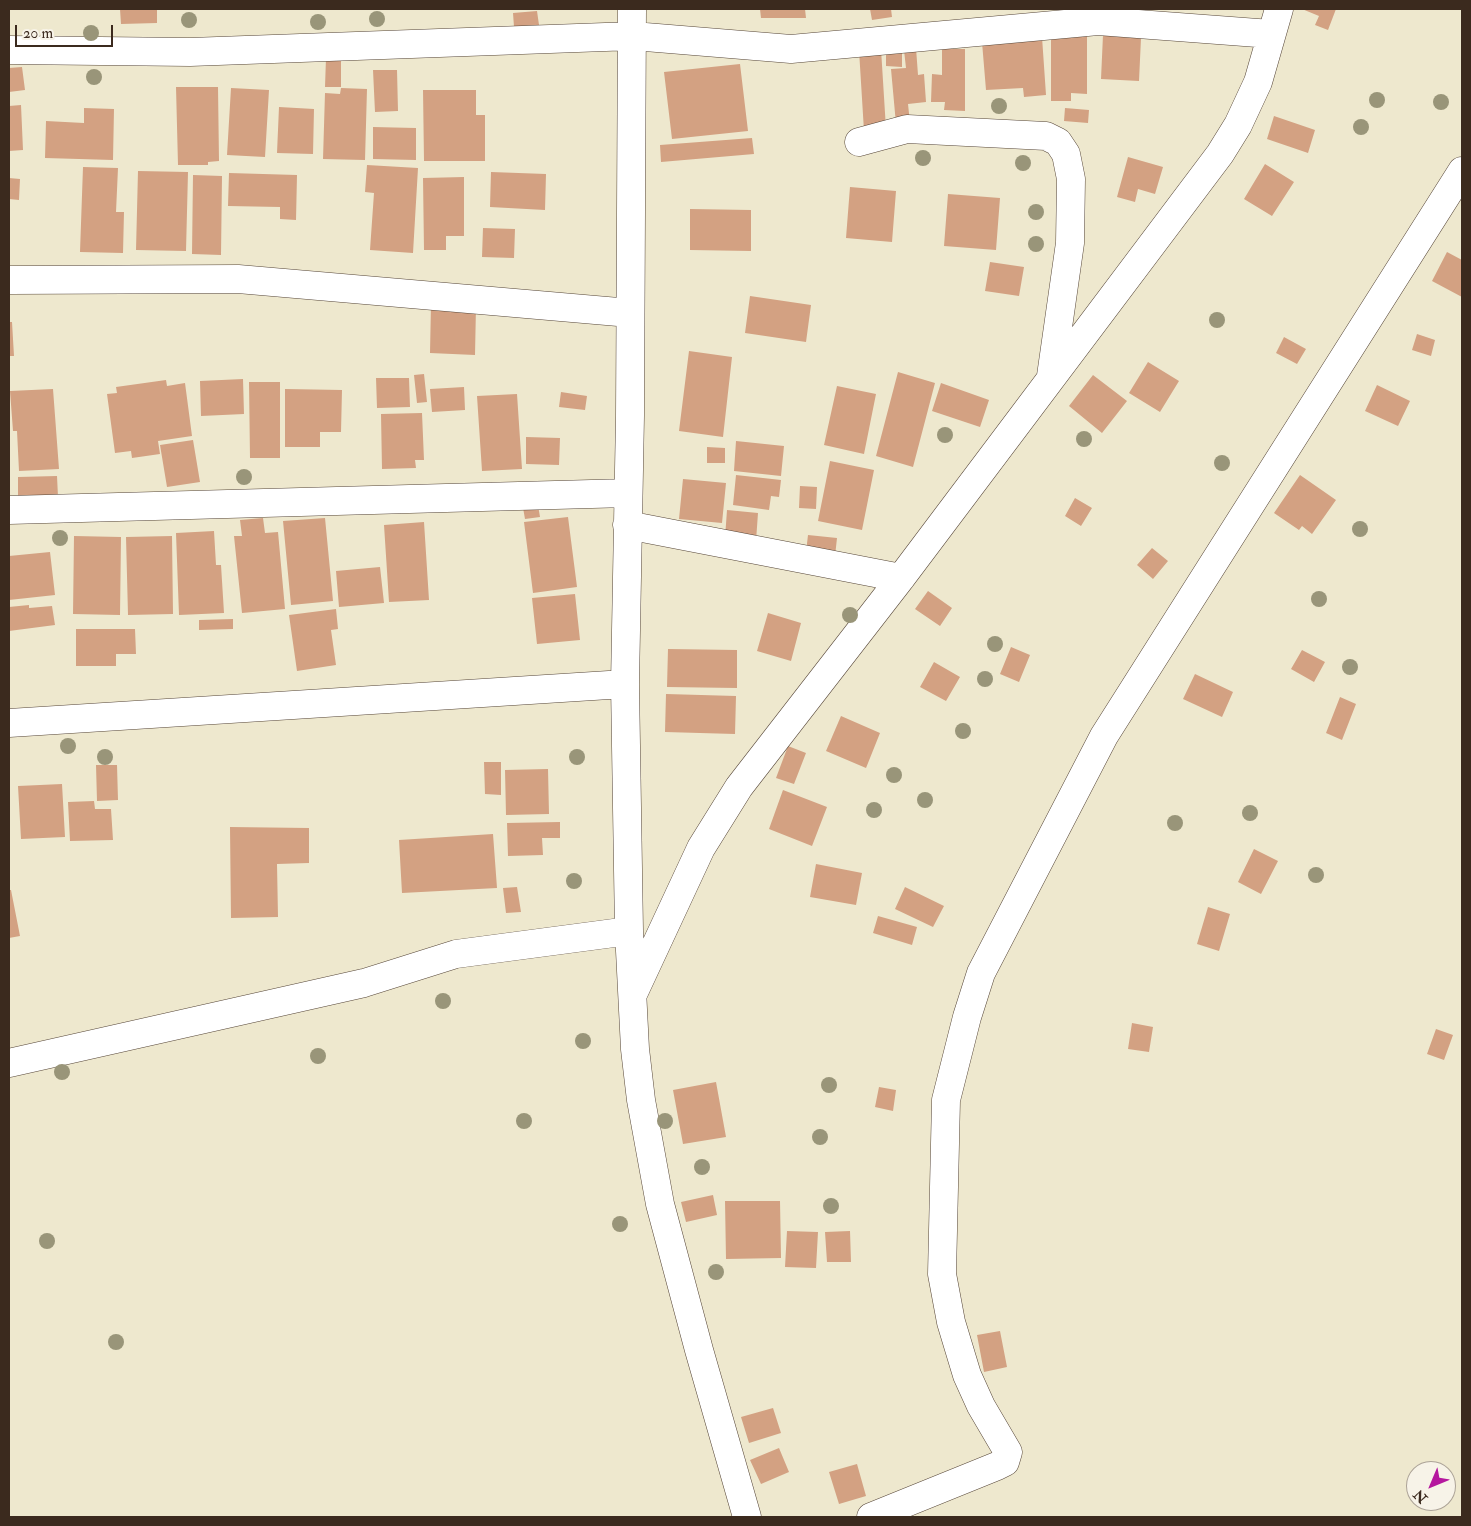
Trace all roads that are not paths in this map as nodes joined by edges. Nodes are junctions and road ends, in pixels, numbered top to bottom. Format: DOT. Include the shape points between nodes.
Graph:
graph roads {
  1 [pos="632,9"];
  2 [pos="1275,21"];
  3 [pos="633,36"];
  4 [pos="9,50"];
  5 [pos="859,142"];
  6 [pos="1462,171"];
  7 [pos="9,280"];
  8 [pos="630,313"];
  9 [pos="1051,377"];
  10 [pos="628,494"];
  11 [pos="9,510"];
  12 [pos="627,525"];
  13 [pos="901,578"];
  14 [pos="625,684"];
  15 [pos="9,723"];
  16 [pos="629,931"];
  17 [pos="634,994"];
  18 [pos="9,1063"];
  19 [pos="747,1517"];
  20 [pos="871,1517"];
  1 -- 3 [label="street"];
  2 -- 3 [label="street" via="1098,21 791,49"];
  2 -- 9 [label="street" via="1258,82 1220,154"];
  3 -- 4 [label="street" via="190,52"];
  3 -- 8 [label="street"];
  5 -- 9 [label="street" via="907,129 1046,136 1058,142 1066,154 1071,179 1070,243"];
  6 -- 20 [label="street" via="1104,736 981,973 946,1100 942,1274 951,1322 967,1375 1008,1452 1005,1462 997,1466"];
  7 -- 8 [label="street" via="238,279"];
  8 -- 10 [label="street"];
  9 -- 13 [label="street"];
  10 -- 11 [label="street"];
  10 -- 12 [label="street"];
  12 -- 13 [label="street"];
  12 -- 14 [label="street"];
  13 -- 17 [label="street" via="739,787 701,848"];
  14 -- 15 [label="street"];
  14 -- 16 [label="street"];
  16 -- 17 [label="street"];
  16 -- 18 [label="street" via="456,954 364,983"];
  17 -- 19 [label="street" via="640,1100 660,1204"];
}
